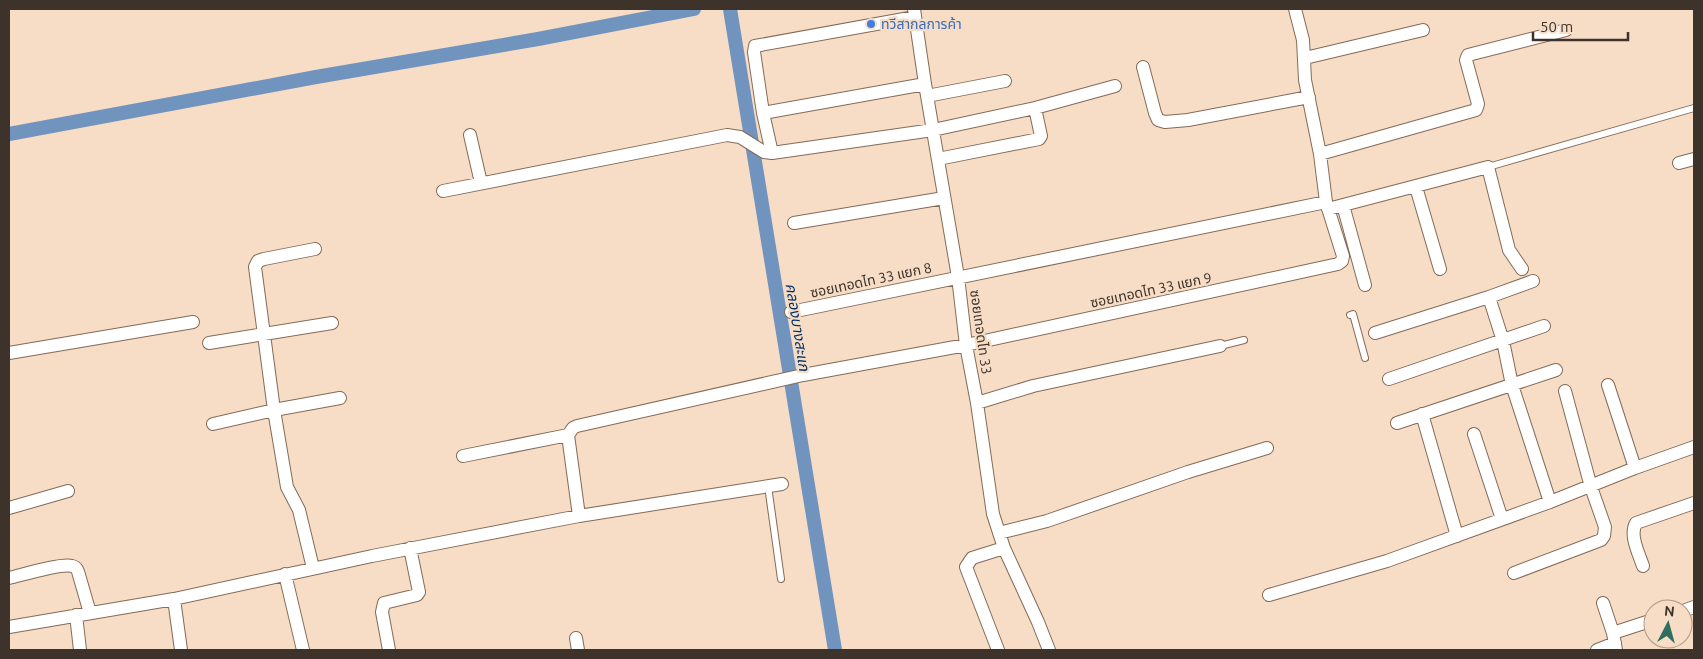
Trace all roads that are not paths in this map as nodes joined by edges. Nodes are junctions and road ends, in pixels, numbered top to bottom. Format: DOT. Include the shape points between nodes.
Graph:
graph roads {
  1 [pos="1295,9"];
  2 [pos="914,13"];
  3 [pos="1423,30"];
  4 [pos="1566,30"];
  5 [pos="1305,58"];
  6 [pos="1143,67"];
  7 [pos="1005,81"];
  8 [pos="1115,86"];
  9 [pos="926,90"];
  10 [pos="1309,97"];
  11 [pos="1035,108"];
  12 [pos="1694,108"];
  13 [pos="763,112"];
  14 [pos="933,130"];
  15 [pos="470,135"];
  16 [pos="768,153"];
  17 [pos="1320,154"];
  18 [pos="938,159"];
  19 [pos="1694,159"];
  20 [pos="1679,164"];
  21 [pos="1488,168"];
  22 [pos="480,183"];
  23 [pos="1416,187"];
  24 [pos="443,191"];
  25 [pos="944,198"];
  26 [pos="1343,205"];
  27 [pos="1327,206"];
  28 [pos="794,223"];
  29 [pos="315,249"];
  30 [pos="1440,269"];
  31 [pos="1522,269"];
  32 [pos="958,278"];
  33 [pos="1533,281"];
  34 [pos="1365,285"];
  35 [pos="1489,297"];
  36 [pos="791,312"];
  37 [pos="1350,315"];
  38 [pos="193,322"];
  39 [pos="332,323"];
  40 [pos="1544,326"];
  41 [pos="1375,333"];
  42 [pos="264,335"];
  43 [pos="1244,340"];
  44 [pos="1503,341"];
  45 [pos="209,343"];
  46 [pos="966,345"];
  47 [pos="1220,346"];
  48 [pos="9,353"];
  49 [pos="1365,358"];
  50 [pos="1556,370"];
  51 [pos="1389,379"];
  52 [pos="1512,385"];
  53 [pos="1608,385"];
  54 [pos="1565,391"];
  55 [pos="340,398"];
  56 [pos="977,403"];
  57 [pos="274,410"];
  58 [pos="1422,414"];
  59 [pos="1397,423"];
  60 [pos="213,424"];
  61 [pos="1474,434"];
  62 [pos="568,435"];
  63 [pos="1694,447"];
  64 [pos="1267,448"];
  65 [pos="463,456"];
  66 [pos="1635,468"];
  67 [pos="782,484"];
  68 [pos="768,486"];
  69 [pos="1592,486"];
  70 [pos="68,491"];
  71 [pos="1550,502"];
  72 [pos="1694,503"];
  73 [pos="9,508"];
  74 [pos="579,516"];
  75 [pos="1502,519"];
  76 [pos="999,533"];
  77 [pos="1457,536"];
  78 [pos="410,548"];
  79 [pos="1004,548"];
  80 [pos="1643,566"];
  81 [pos="313,568"];
  82 [pos="1514,573"];
  83 [pos="285,574"];
  84 [pos="9,578"];
  85 [pos="781,579"];
  86 [pos="1269,595"];
  87 [pos="174,598"];
  88 [pos="1603,603"];
  89 [pos="90,613"];
  90 [pos="76,615"];
  91 [pos="1643,626"];
  92 [pos="9,627"];
  93 [pos="1615,642"];
  94 [pos="80,650"];
  95 [pos="181,650"];
  96 [pos="303,650"];
  97 [pos="389,650"];
  98 [pos="998,650"];
  99 [pos="1048,650"];
  100 [pos="1597,650"];
  1 -- 5 [label="street"];
  2 -- 9 [label="street, ซอยเทอดไท 33"];
  2 -- 13 [label="street" via="755,46"];
  3 -- 5 [label="street"];
  4 -- 17 [label="street" via="1468,55 1466,60 1478,104 1476,110"];
  5 -- 10 [label="street"];
  6 -- 10 [label="street" via="1154,113 1158,120 1165,122"];
  7 -- 9 [label="street"];
  8 -- 11 [label="street"];
  9 -- 13 [label="street"];
  9 -- 14 [label="street, ซอยเทอดไท 33"];
  10 -- 17 [label="street"];
  11 -- 14 [label="street"];
  11 -- 18 [label="street" via="1041,132 1039,139"];
  12 -- 21 [label="lane"];
  13 -- 16 [label="street"];
  14 -- 16 [label="street"];
  14 -- 18 [label="street, ซอยเทอดไท 33"];
  15 -- 22 [label="street"];
  16 -- 22 [label="street" via="740,137 727,135"];
  17 -- 27 [label="street"];
  18 -- 25 [label="street, ซอยเทอดไท 33"];
  19 -- 20 [label="street"];
  21 -- 23 [label="street, ซอยเทอดไท 33 แยก 8"];
  21 -- 31 [label="street" via="1509,250"];
  22 -- 24 [label="street"];
  23 -- 26 [label="street, ซอยเทอดไท 33 แยก 8"];
  23 -- 30 [label="street"];
  25 -- 28 [label="street"];
  25 -- 32 [label="street, ซอยเทอดไท 33"];
  26 -- 27 [label="street, ซอยเทอดไท 33 แยก 8"];
  26 -- 34 [label="street"];
  27 -- 32 [label="street, ซอยเทอดไท 33 แยก 8"];
  27 -- 46 [label="street, ซอยเทอดไท 33 แยก 9" via="1343,256 1338,264"];
  29 -- 42 [label="street" via="264,259 256,264"];
  32 -- 36 [label="street, ซอยเทอดไท 33 แยก 8"];
  32 -- 46 [label="street, ซอยเทอดไท 33"];
  33 -- 35 [label="street"];
  35 -- 41 [label="street"];
  35 -- 44 [label="street"];
  37 -- 49 [label="lane" via="1353,314"];
  38 -- 48 [label="street"];
  39 -- 42 [label="street"];
  40 -- 44 [label="street"];
  42 -- 45 [label="street"];
  42 -- 57 [label="street"];
  43 -- 47 [label="lane"];
  44 -- 51 [label="street"];
  44 -- 52 [label="street"];
  46 -- 56 [label="street, ซอยเทอดไท 33"];
  46 -- 62 [label="street, ซอยเทอดไท 33 แยก 9" via="804,375 577,426"];
  47 -- 56 [label="street" via="1033,386"];
  50 -- 52 [label="street"];
  52 -- 58 [label="street"];
  52 -- 71 [label="street"];
  53 -- 66 [label="street"];
  54 -- 69 [label="street"];
  55 -- 57 [label="street"];
  56 -- 76 [label="street, ซอยเทอดไท 33" via="993,514"];
  57 -- 60 [label="street"];
  57 -- 81 [label="street" via="287,487 299,510"];
  58 -- 59 [label="street"];
  58 -- 77 [label="street"];
  61 -- 75 [label="street"];
  62 -- 65 [label="street, ซอยเทอดไท 33 แยก 9"];
  62 -- 74 [label="street"];
  63 -- 66 [label="street"];
  64 -- 76 [label="street" via="1047,521"];
  66 -- 69 [label="street"];
  67 -- 68 [label="street"];
  68 -- 74 [label="street"];
  68 -- 85 [label="lane"];
  69 -- 71 [label="street"];
  69 -- 82 [label="street" via="1605,527 1601,540"];
  70 -- 73 [label="street"];
  71 -- 75 [label="street"];
  72 -- 80 [label="street" via="1636,523 1633,535"];
  74 -- 78 [label="street"];
  75 -- 77 [label="street"];
  76 -- 79 [label="street, ซอยเทอดไท 33"];
  77 -- 86 [label="street" via="1387,561"];
  78 -- 81 [label="street"];
  78 -- 97 [label="street" via="419,592 384,603 382,612"];
  79 -- 98 [label="street" via="972,558 966,567"];
  79 -- 99 [label="street, ซอยเทอดไท 33"];
  81 -- 83 [label="street"];
  83 -- 87 [label="street"];
  83 -- 96 [label="street"];
  84 -- 89 [label="street" via="74,566"];
  87 -- 89 [label="street"];
  87 -- 95 [label="street"];
  88 -- 93 [label="street"];
  89 -- 90 [label="street"];
  90 -- 92 [label="street"];
  90 -- 94 [label="street"];
  91 -- 93 [label="street"];
  93 -- 100 [label="street"];
}
